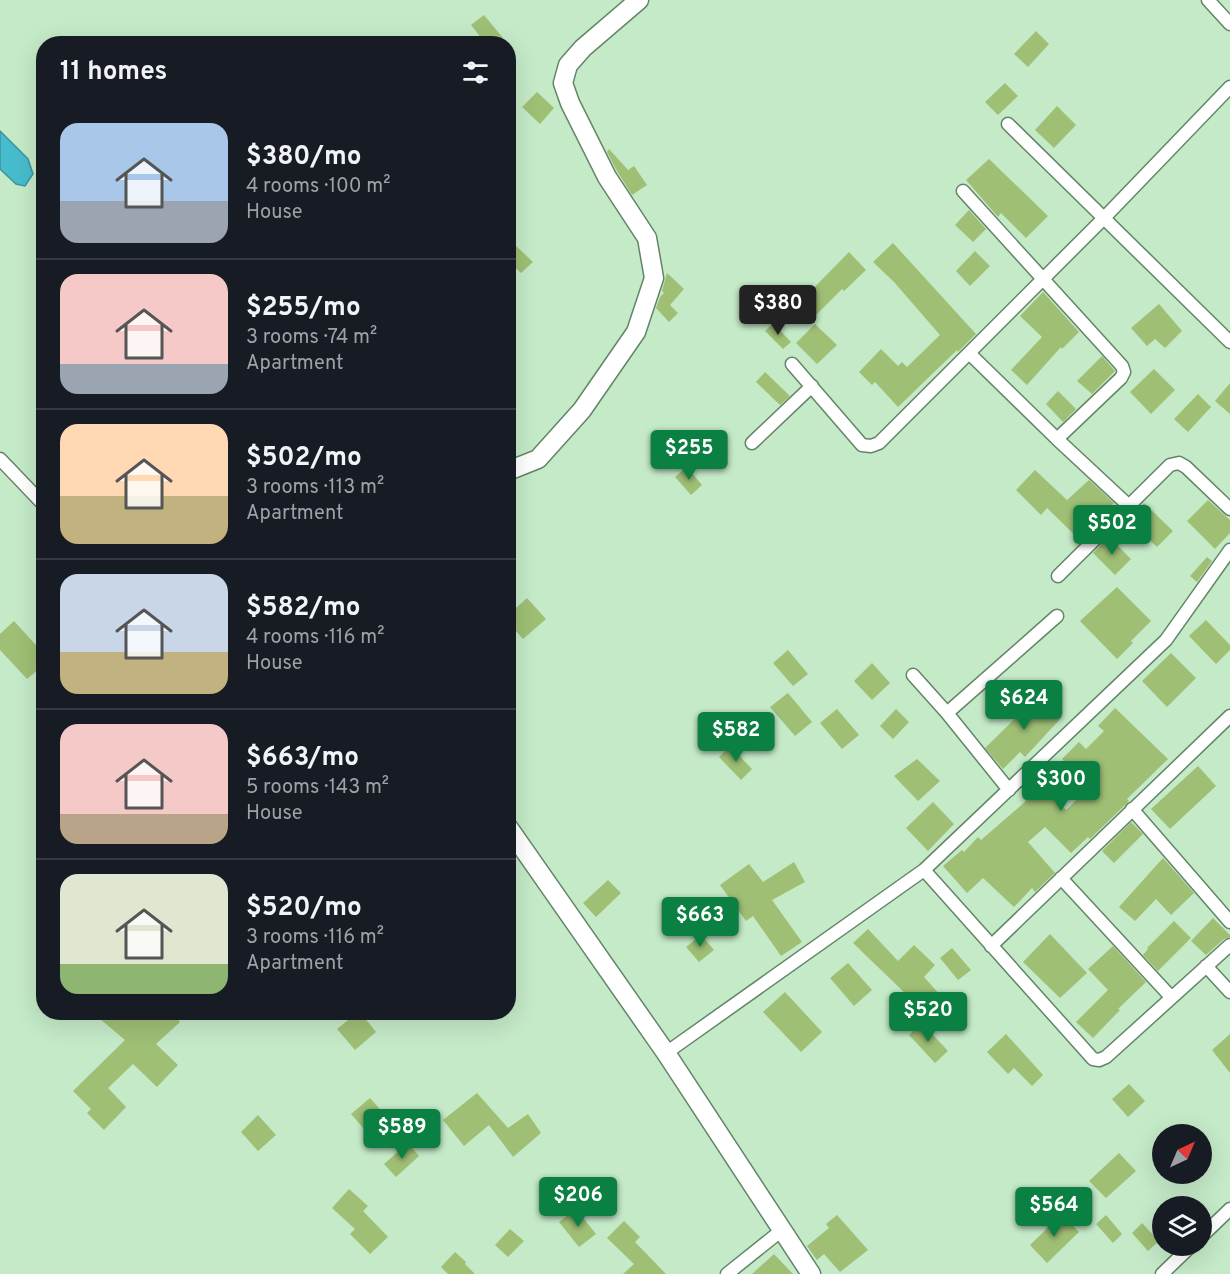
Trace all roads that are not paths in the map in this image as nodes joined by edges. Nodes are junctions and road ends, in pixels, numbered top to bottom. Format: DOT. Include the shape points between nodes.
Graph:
graph roads {
  1 [pos="639,0"];
  2 [pos="1208,0"];
  3 [pos="1230,24"];
  4 [pos="1230,87"];
  5 [pos="1008,124"];
  6 [pos="963,191"];
  7 [pos="1104,218"];
  8 [pos="1044,278"];
  9 [pos="1230,342"];
  10 [pos="970,354"];
  11 [pos="792,364"];
  12 [pos="812,386"];
  13 [pos="1057,439"];
  14 [pos="752,443"];
  15 [pos="0,459"];
  16 [pos="516,468"];
  17 [pos="36,497"];
  18 [pos="1129,506"];
  19 [pos="1230,509"];
  20 [pos="1230,550"];
  21 [pos="1058,576"];
  22 [pos="1057,616"];
  23 [pos="913,675"];
  24 [pos="947,713"];
  25 [pos="1230,716"];
  26 [pos="1009,790"];
  27 [pos="1132,809"];
  28 [pos="516,838"];
  29 [pos="924,870"];
  30 [pos="1061,878"];
  31 [pos="1230,922"];
  32 [pos="1230,945"];
  33 [pos="992,946"];
  34 [pos="1206,966"];
  35 [pos="1230,992"];
  36 [pos="1171,998"];
  37 [pos="666,1053"];
  38 [pos="1228,1215"];
  39 [pos="1212,1228"];
  40 [pos="782,1230"];
  41 [pos="1182,1256"];
  42 [pos="1167,1272"];
  43 [pos="727,1274"];
  44 [pos="811,1274"];
  1 -- 16 [label="main road" via="583,48 568,65 563,83 607,177 647,238 654,278 636,332 582,410 538,459"];
  2 -- 3 [label="street"];
  4 -- 7 [label="street"];
  5 -- 7 [label="street"];
  6 -- 8 [label="street"];
  7 -- 8 [label="street"];
  7 -- 9 [label="street"];
  8 -- 10 [label="street"];
  8 -- 13 [label="street" via="1124,372"];
  10 -- 12 [label="street" via="879,443 871,446 862,445"];
  10 -- 13 [label="street"];
  11 -- 12 [label="street"];
  12 -- 14 [label="street"];
  13 -- 18 [label="street"];
  15 -- 17 [label="street"];
  18 -- 19 [label="street" via="1170,465 1179,463"];
  18 -- 21 [label="street"];
  20 -- 26 [label="street" via="1166,640"];
  22 -- 24 [label="street"];
  23 -- 24 [label="street"];
  24 -- 26 [label="street"];
  25 -- 27 [label="street"];
  26 -- 29 [label="street"];
  27 -- 30 [label="street"];
  27 -- 31 [label="street"];
  28 -- 37 [label="main road"];
  29 -- 33 [label="street"];
  29 -- 37 [label="street"];
  30 -- 33 [label="street"];
  30 -- 36 [label="street"];
  32 -- 34 [label="street"];
  33 -- 36 [label="street" via="1094,1059 1106,1057"];
  34 -- 35 [label="street"];
  34 -- 36 [label="street"];
  37 -- 40 [label="main road"];
  38 -- 39 [label="street"];
  40 -- 43 [label="street"];
  40 -- 44 [label="main road"];
  41 -- 42 [label="street"];
}
